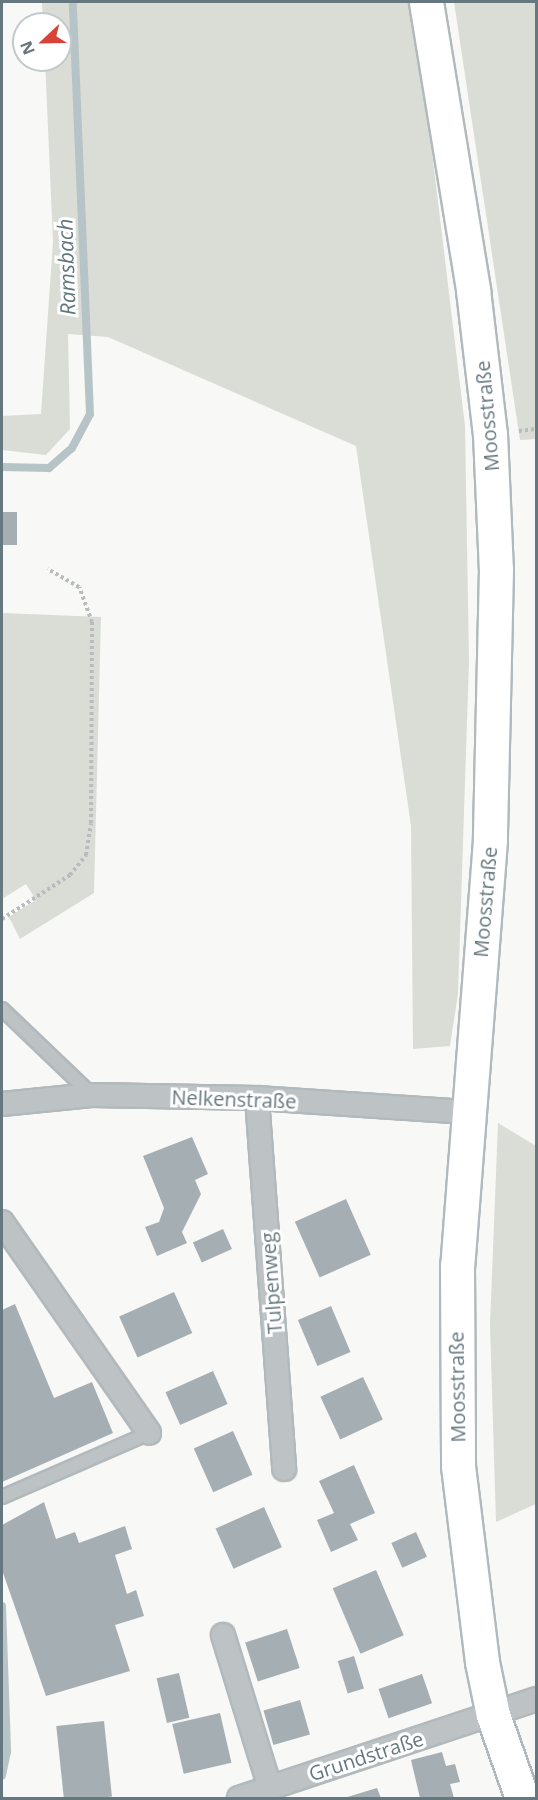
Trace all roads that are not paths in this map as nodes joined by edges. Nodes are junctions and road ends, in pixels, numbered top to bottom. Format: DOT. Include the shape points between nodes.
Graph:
graph roads {
  1 [pos="426,2"];
  2 [pos="2,1010"];
  3 [pos="92,1095"];
  4 [pos="257,1098"];
  5 [pos="2,1104"];
  6 [pos="467,1112"];
  7 [pos="2,1222"];
  8 [pos="149,1433"];
  9 [pos="284,1469"];
  10 [pos="2,1497"];
  11 [pos="223,1635"];
  12 [pos="537,1698"];
  13 [pos="493,1715"];
  14 [pos="270,1788"];
  15 [pos="239,1798"];
  16 [pos="522,1798"];
  1 -- 6 [label="street, Moosstraße" via="473,290 494,508 494,765"];
  2 -- 3 [label="lane"];
  3 -- 4 [label="street, Nelkenstraße"];
  3 -- 5 [label="street, Nelkenstraße"];
  4 -- 6 [label="street, Nelkenstraße"];
  4 -- 9 [label="street, Tulpenweg"];
  6 -- 13 [label="street, Moosstraße" via="457,1276 458,1466 470,1583"];
  7 -- 8 [label="street"];
  8 -- 10 [label="lane"];
  11 -- 14 [label="street"];
  12 -- 13 [label="street, Grundstraße"];
  13 -- 14 [label="street, Grundstraße"];
  13 -- 16 [label="street, Moosstraße"];
  14 -- 15 [label="street, Grundstraße"];
}
